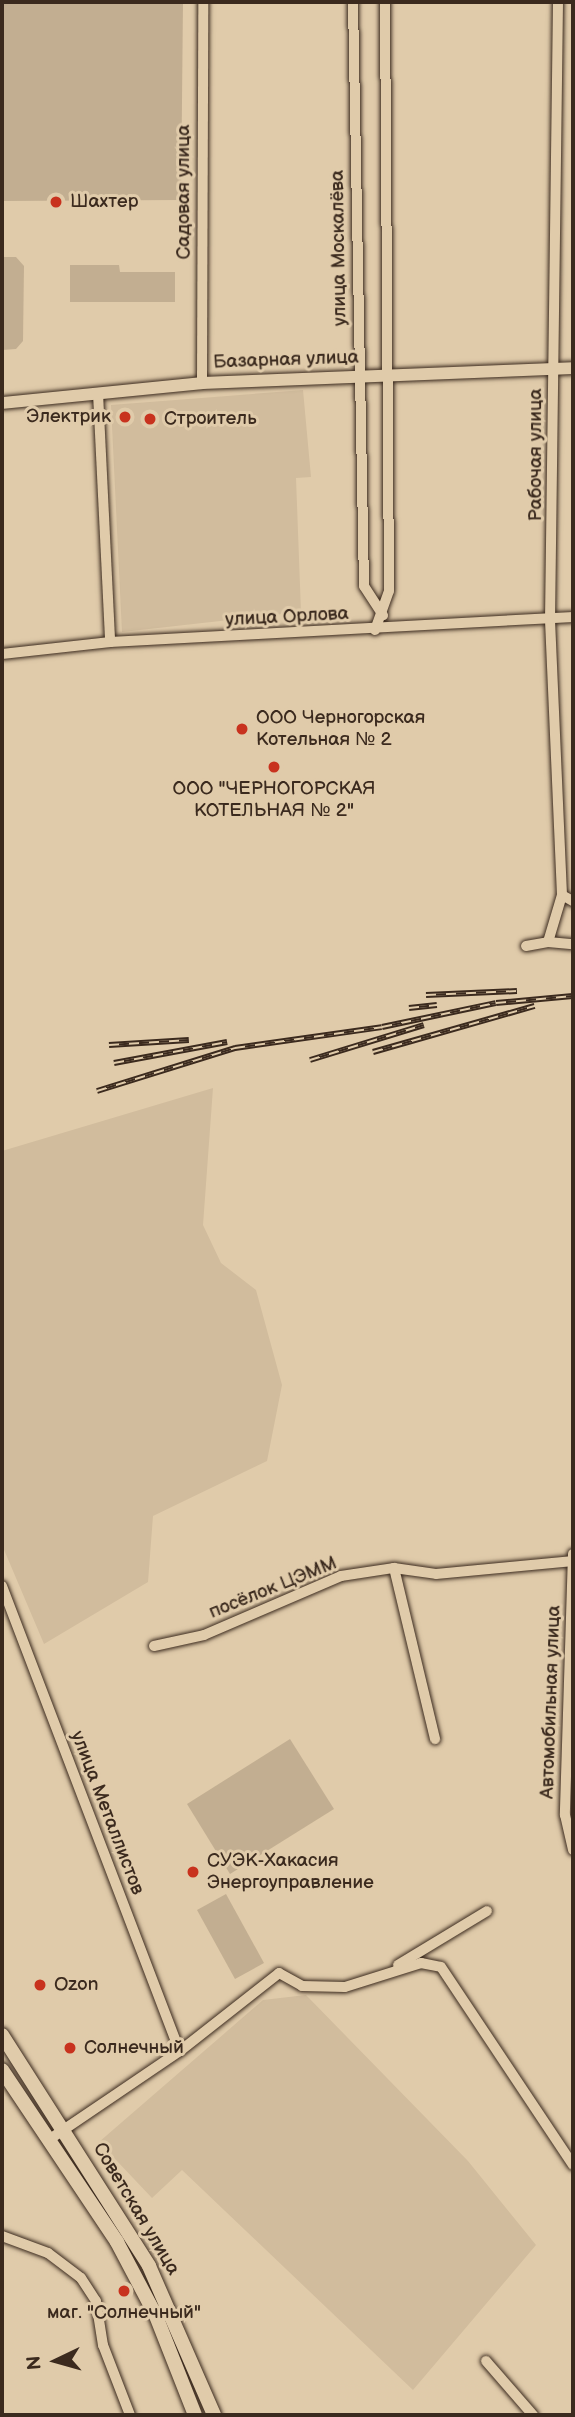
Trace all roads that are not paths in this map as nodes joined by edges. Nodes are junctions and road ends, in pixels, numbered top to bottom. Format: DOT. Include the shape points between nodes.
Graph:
graph roads {
  1 [pos="202,2"];
  2 [pos="353,2"];
  3 [pos="385,2"];
  4 [pos="558,2"];
  5 [pos="573,368"];
  6 [pos="555,370"];
  7 [pos="390,376"];
  8 [pos="358,377"];
  9 [pos="202,383"];
  10 [pos="98,393"];
  11 [pos="2,403"];
  12 [pos="383,615"];
  13 [pos="573,617"];
  14 [pos="550,620"];
  15 [pos="375,630"];
  16 [pos="110,642"];
  17 [pos="2,654"];
  18 [pos="562,895"];
  19 [pos="573,901"];
  20 [pos="548,942"];
  21 [pos="573,944"];
  22 [pos="526,946"];
  23 [pos="573,1554"];
  24 [pos="573,1561"];
  25 [pos="394,1568"];
  26 [pos="2,1586"];
  27 [pos="154,1646"];
  28 [pos="435,1739"];
  29 [pos="573,1850"];
  30 [pos="487,1912"];
  31 [pos="391,1969"];
  32 [pos="2,2035"];
  33 [pos="180,2052"];
  34 [pos="2,2070"];
  35 [pos="30,2080"];
  36 [pos="15,2090"];
  37 [pos="64,2130"];
  38 [pos="50,2140"];
  39 [pos="573,2165"];
  40 [pos="2,2236"];
  41 [pos="485,2361"];
  42 [pos="130,2415"];
  43 [pos="195,2415"];
  44 [pos="214,2415"];
  45 [pos="533,2415"];
  1 -- 9 [label="street, Садовая улица"];
  2 -- 8 [label="street, улица Москалёва"];
  3 -- 7 [label="street"];
  4 -- 6 [label="street, Рабочая улица"];
  5 -- 6 [label="street, Базарная улица"];
  6 -- 7 [label="street, Базарная улица"];
  6 -- 14 [label="street, Рабочая улица"];
  7 -- 8 [label="street, Базарная улица"];
  7 -- 12 [label="street" via="389,591"];
  8 -- 9 [label="street, Базарная улица"];
  8 -- 12 [label="street, улица Москалёва" via="364,586"];
  9 -- 10 [label="street, Базарная улица"];
  10 -- 11 [label="street, Базарная улица"];
  10 -- 16 [label="street"];
  12 -- 15 [label="street"];
  13 -- 14 [label="street, улица Орлова"];
  14 -- 15 [label="street, улица Орлова"];
  14 -- 18 [label="street, Рабочая улица"];
  15 -- 16 [label="street, улица Орлова"];
  16 -- 17 [label="street, улица Орлова"];
  18 -- 19 [label="street"];
  18 -- 20 [label="street, Рабочая улица"];
  20 -- 21 [label="street"];
  20 -- 22 [label="street"];
  23 -- 24 [label="street, Автомобильная улица"];
  24 -- 25 [label="street, посёлок ЦЭММ" via="436,1574"];
  24 -- 29 [label="street, Автомобильная улица" via="565,1815"];
  25 -- 27 [label="street, посёлок ЦЭММ" via="341,1576 204,1635"];
  25 -- 28 [label="street"];
  26 -- 33 [label="street, улица Металлистов"];
  30 -- 31 [label="street"];
  31 -- 33 [label="street" via="345,1986 302,1986 279,1973"];
  31 -- 39 [label="street" via="421,1963 441,1967"];
  32 -- 35 [label="main road, Советская улица"];
  33 -- 37 [label="street"];
  34 -- 36 [label="main road, Советская улица"];
  35 -- 36 [label="main road"];
  35 -- 37 [label="main road, Советская улица"];
  36 -- 38 [label="main road, Советская улица"];
  37 -- 38 [label="street"];
  37 -- 44 [label="main road, Советская улица" via="149,2266"];
  38 -- 43 [label="main road, Советская улица" via="134,2272"];
  40 -- 42 [label="street" via="48,2253 81,2278 96,2301 103,2345"];
  41 -- 45 [label="street"];
}
